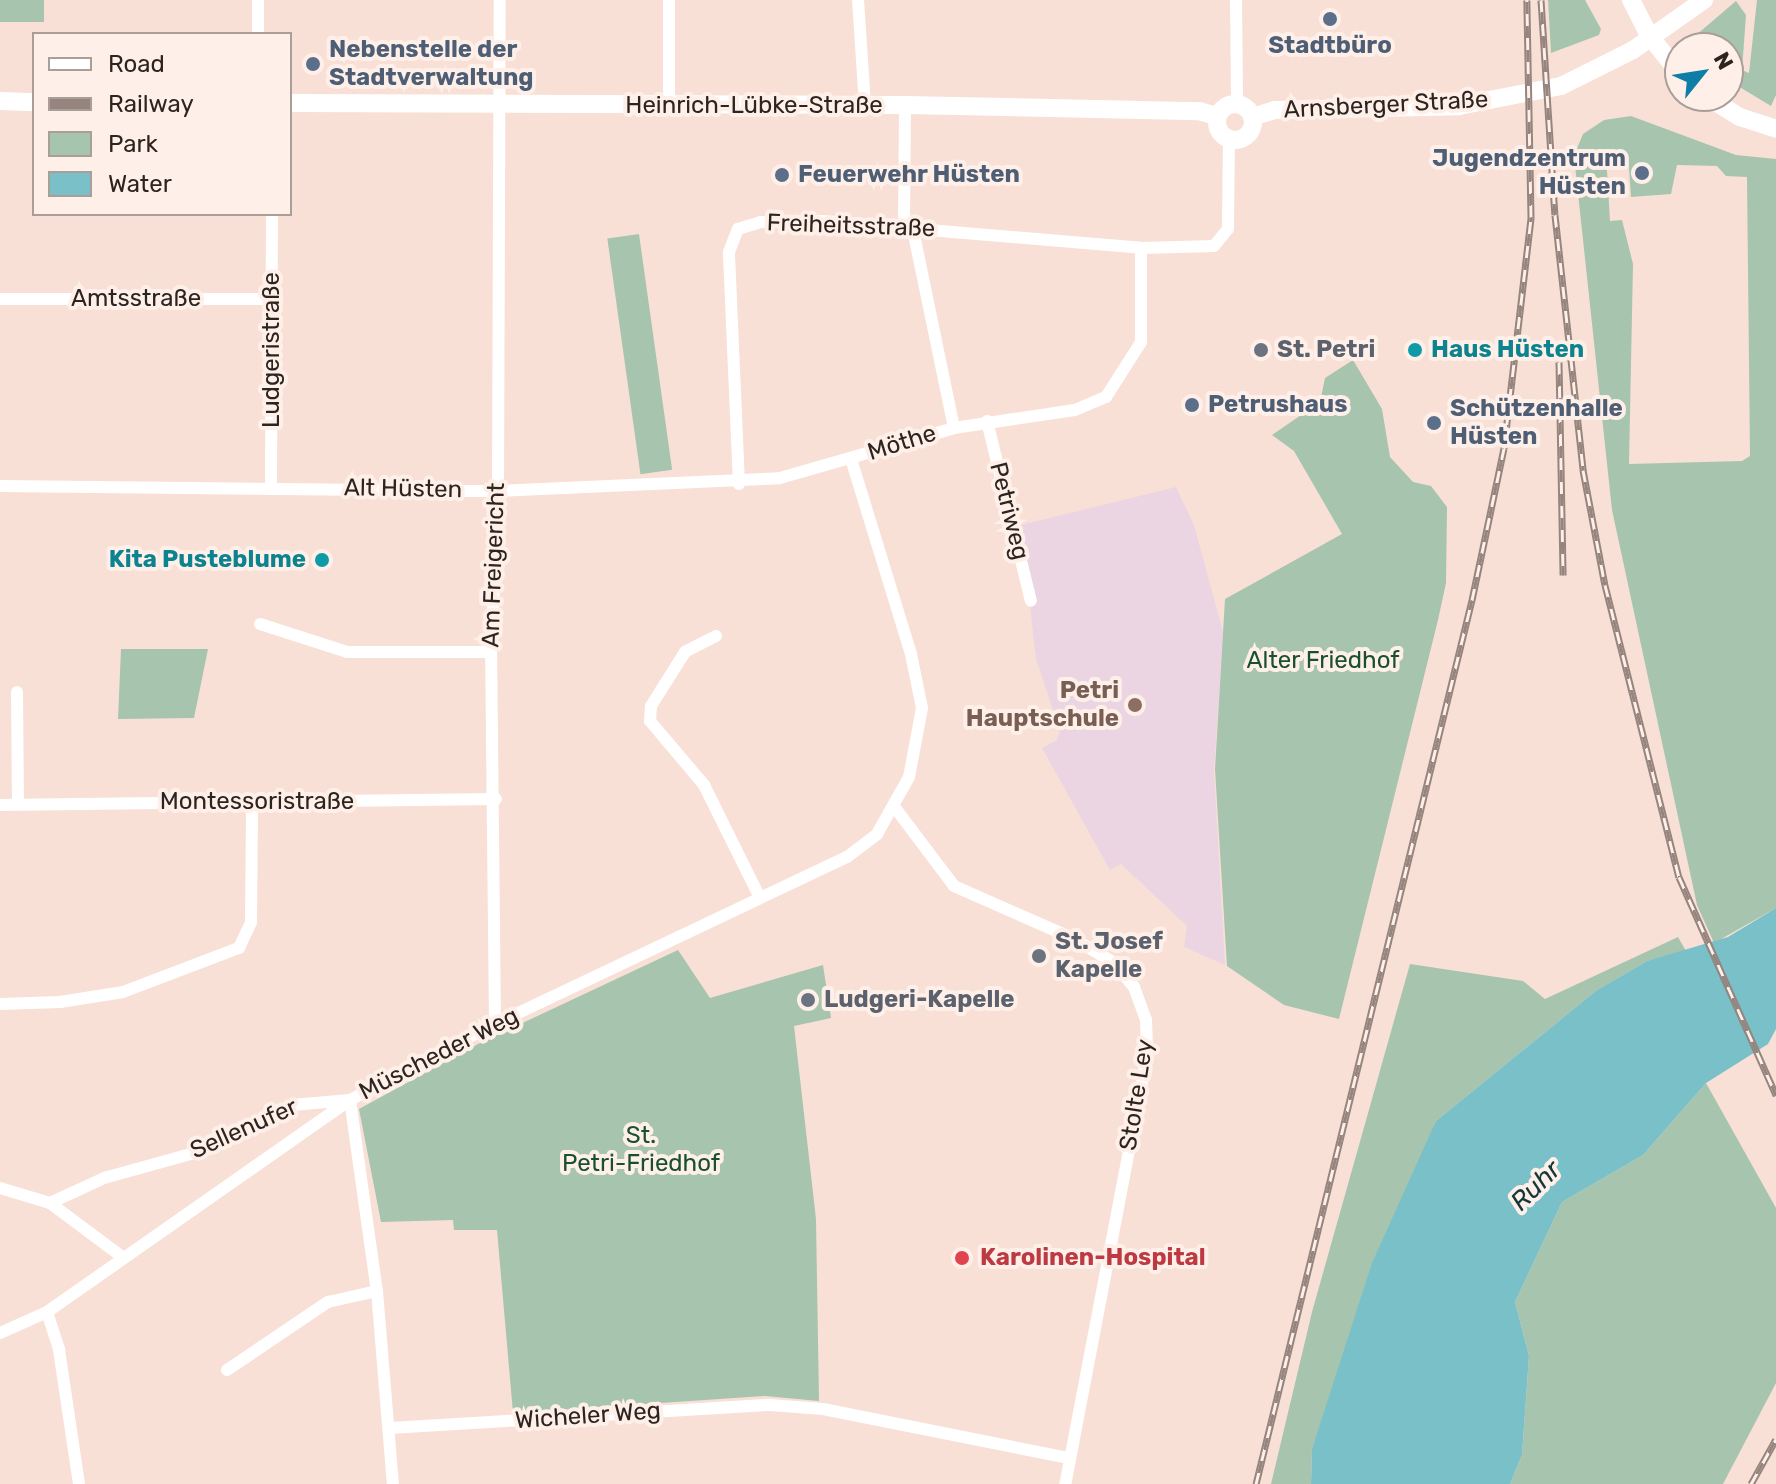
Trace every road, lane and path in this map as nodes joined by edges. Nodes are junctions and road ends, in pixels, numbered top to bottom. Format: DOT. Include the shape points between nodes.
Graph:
graph roads {
  1 [pos="258,0"];
  2 [pos="500,0"];
  3 [pos="669,0"];
  4 [pos="858,0"];
  5 [pos="1236,0"];
  6 [pos="1704,0"];
  7 [pos="1632,3"];
  8 [pos="258,32"];
  9 [pos="1664,51"];
  10 [pos="0,101"];
  11 [pos="32,102"];
  12 [pos="292,103"];
  13 [pos="1237,104"];
  14 [pos="905,105"];
  15 [pos="499,106"];
  16 [pos="865,106"];
  17 [pos="669,108"];
  18 [pos="1732,112"];
  19 [pos="1217,116"];
  20 [pos="1252,117"];
  21 [pos="1776,129"];
  22 [pos="1229,139"];
  23 [pos="272,216"];
  24 [pos="908,225"];
  25 [pos="1141,248"];
  26 [pos="0,299"];
  27 [pos="272,299"];
  28 [pos="987,421"];
  29 [pos="954,428"];
  30 [pos="851,459"];
  31 [pos="739,484"];
  32 [pos="0,486"];
  33 [pos="271,486"];
  34 [pos="498,491"];
  35 [pos="1031,601"];
  36 [pos="260,624"];
  37 [pos="716,636"];
  38 [pos="491,652"];
  39 [pos="17,692"];
  40 [pos="496,799"];
  41 [pos="18,804"];
  42 [pos="252,804"];
  43 [pos="0,805"];
  44 [pos="896,809"];
  45 [pos="760,898"];
  46 [pos="0,1004"];
  47 [pos="495,1024"];
  48 [pos="350,1100"];
  49 [pos="0,1188"];
  50 [pos="50,1203"];
  51 [pos="121,1256"];
  52 [pos="377,1291"];
  53 [pos="47,1312"];
  54 [pos="0,1333"];
  55 [pos="227,1370"];
  56 [pos="390,1428"];
  57 [pos="1069,1458"];
  58 [pos="79,1484"];
  59 [pos="393,1484"];
  60 [pos="1065,1484"];
  1 -- 8 [label="street"];
  2 -- 15 [label="street, Am Freigericht"];
  3 -- 17 [label="street"];
  4 -- 16 [label="street"];
  5 -- 13 [label="street"];
  6 -- 20 [label="street, Arnsberger Straße" via="1633,50 1561,86 1459,106 1275,110"];
  7 -- 9 [label="street"];
  10 -- 11 [label="street"];
  12 -- 15 [label="street, Heinrich-Lübke-Straße"];
  13 -- 19 [label="street"];
  13 -- 20 [label="street"];
  14 -- 16 [label="street, Heinrich-Lübke-Straße"];
  14 -- 19 [label="street, Heinrich-Lübke-Straße"];
  14 -- 24 [label="street"];
  15 -- 17 [label="street, Heinrich-Lübke-Straße"];
  15 -- 34 [label="street, Am Freigericht"];
  16 -- 17 [label="street, Heinrich-Lübke-Straße"];
  18 -- 21 [label="street"];
  19 -- 22 [label="street" via="1220,132"];
  20 -- 22 [label="street" via="1249,132"];
  22 -- 25 [label="street, Freiheitsstraße" via="1228,229 1220,242"];
  23 -- 27 [label="street, Ludgeristraße"];
  24 -- 25 [label="street, Freiheitsstraße"];
  24 -- 29 [label="street"];
  24 -- 31 [label="street, Freiheitsstraße" via="761,222 733,235 729,252"];
  25 -- 28 [label="street, Möthe" via="1141,342 1115,389 1086,407"];
  26 -- 27 [label="street, Amtsstraße"];
  27 -- 33 [label="street, Ludgeristraße"];
  28 -- 29 [label="street, Möthe"];
  28 -- 35 [label="street, Petriweg"];
  29 -- 30 [label="street, Möthe"];
  30 -- 31 [label="street, Alt Hüsten"];
  30 -- 44 [label="street, Möthe" via="911,654 922,708 914,761"];
  31 -- 34 [label="street, Alt Hüsten"];
  32 -- 33 [label="street, Alt Hüsten"];
  33 -- 34 [label="street, Alt Hüsten"];
  34 -- 38 [label="street, Am Freigericht"];
  36 -- 38 [label="street" via="347,652"];
  37 -- 45 [label="street" via="685,652 651,706 650,721 704,785"];
  38 -- 40 [label="street, Am Freigericht"];
  39 -- 41 [label="street"];
  40 -- 42 [label="street, Montessoristraße"];
  40 -- 47 [label="street, Am Freigericht"];
  41 -- 42 [label="street, Montessoristraße"];
  41 -- 43 [label="street, Montessoristraße"];
  42 -- 46 [label="street" via="251,922 239,948 113,994"];
  44 -- 45 [label="street, Müscheder Weg" via="857,850"];
  44 -- 57 [label="street, Stolte Ley" via="954,886 1113,962 1134,987 1146,1020 1148,1048 1114,1242"];
  45 -- 47 [label="street, Müscheder Weg"];
  47 -- 48 [label="street, Müscheder Weg"];
  48 -- 50 [label="street, Sellenufer" via="313,1100 282,1108 205,1150 104,1178"];
  48 -- 51 [label="street, Müscheder Weg"];
  48 -- 52 [label="street"];
  49 -- 50 [label="street"];
  50 -- 51 [label="street"];
  51 -- 53 [label="street, Müscheder Weg"];
  52 -- 55 [label="street" via="328,1302"];
  52 -- 56 [label="street"];
  53 -- 54 [label="street, Müscheder Weg"];
  53 -- 58 [label="street" via="59,1350"];
  56 -- 57 [label="street, Wicheler Weg" via="786,1407"];
  56 -- 59 [label="street"];
  57 -- 60 [label="street, Stolte Ley"];
}
